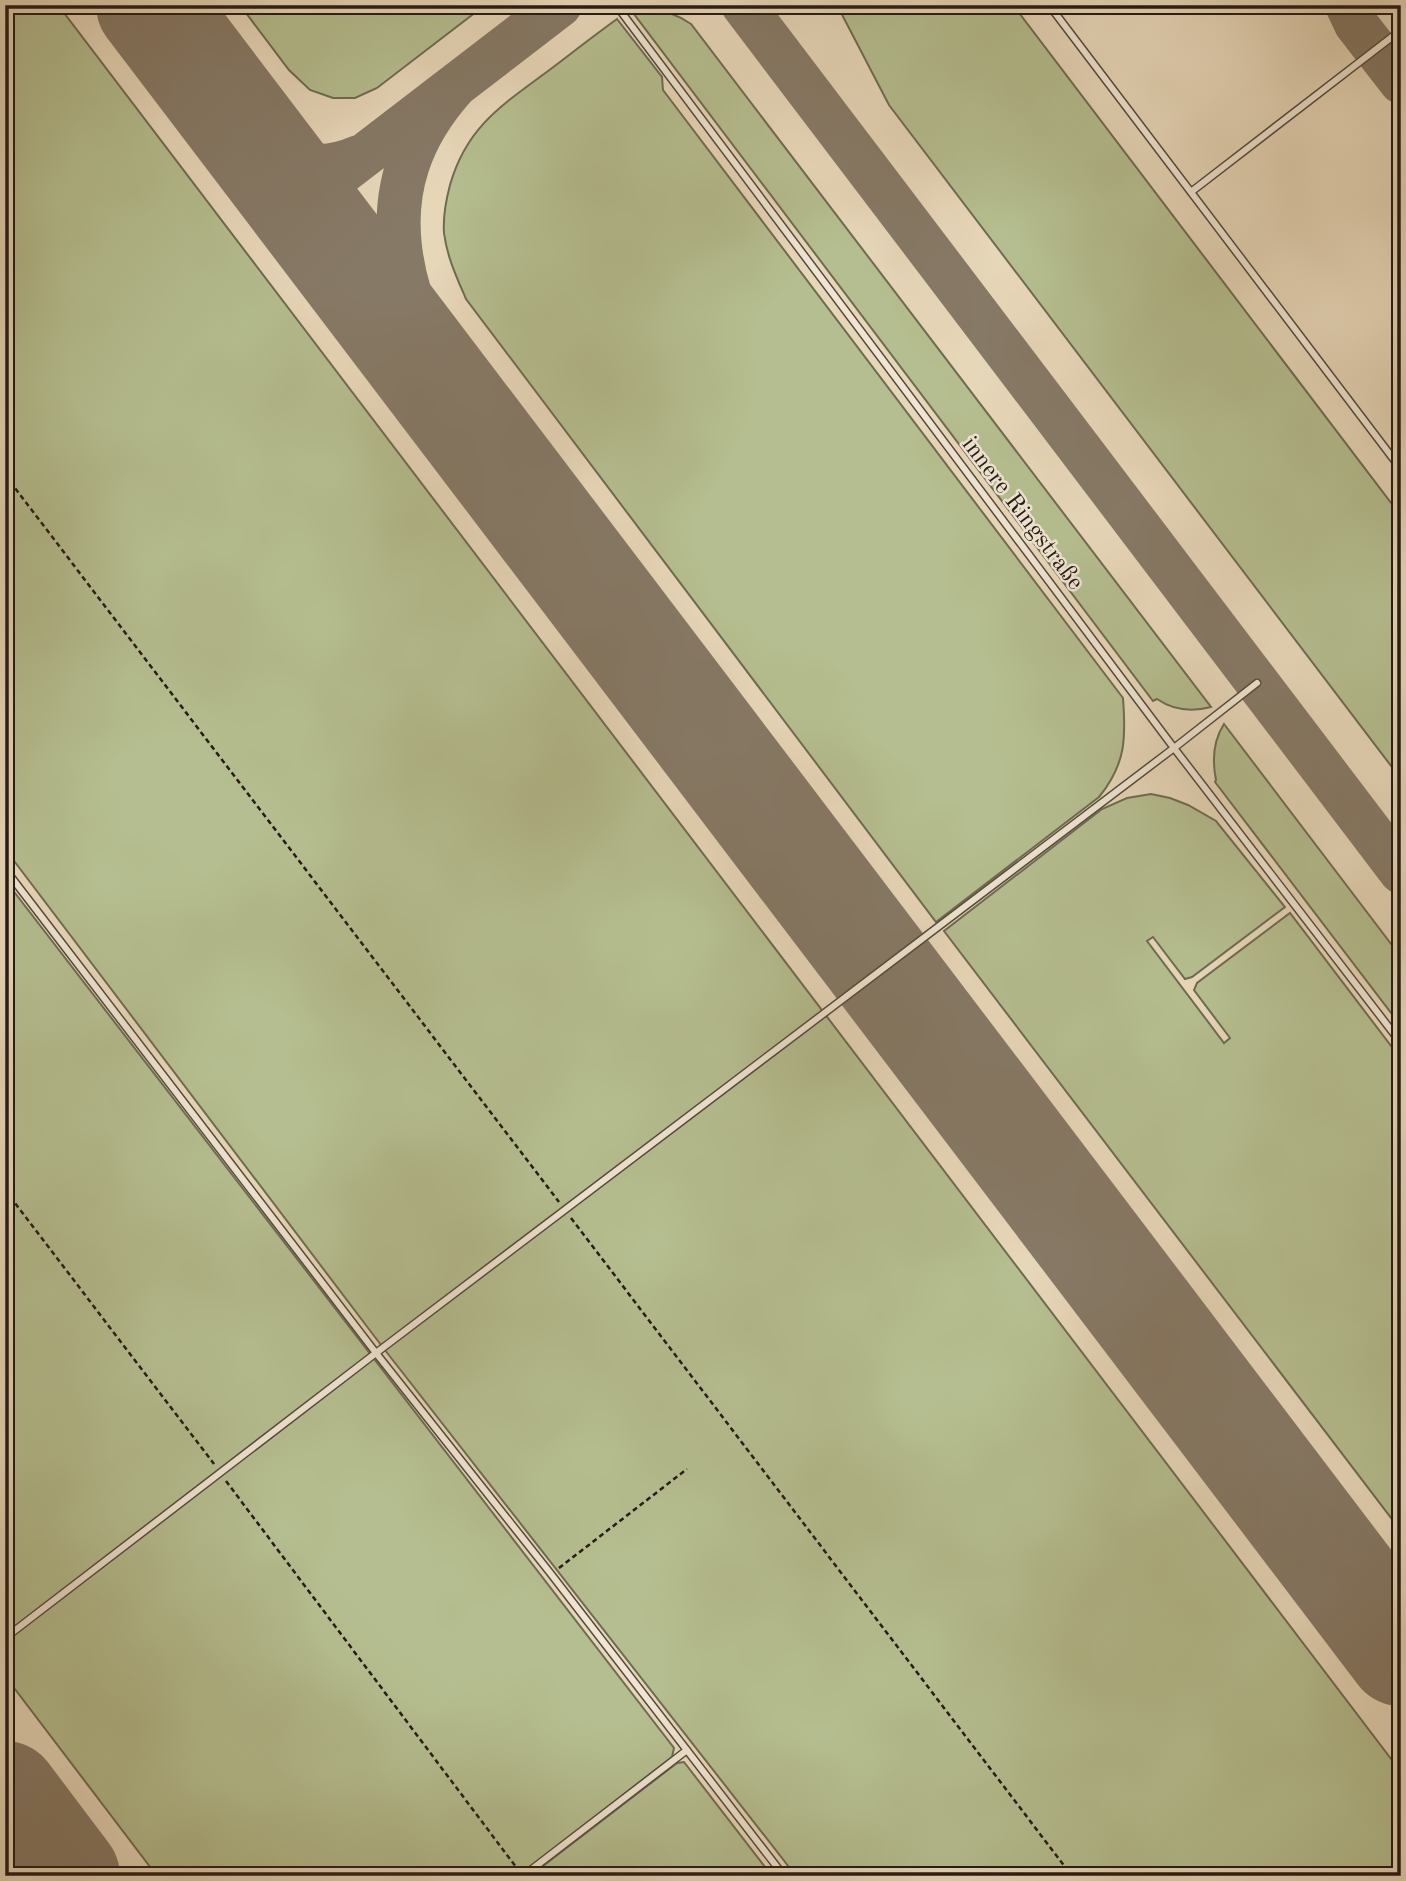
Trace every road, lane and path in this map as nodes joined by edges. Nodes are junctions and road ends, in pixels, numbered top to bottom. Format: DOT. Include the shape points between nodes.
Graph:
graph roads {
  1 [pos="616,5"];
  2 [pos="1049,5"];
  3 [pos="1401,30"];
  4 [pos="1191,192"];
  5 [pos="1401,469"];
  6 [pos="5,475"];
  7 [pos="1257,683"];
  8 [pos="1174,748"];
  9 [pos="5,869"];
  10 [pos="1401,1043"];
  11 [pos="5,1190"];
  12 [pos="566,1211"];
  13 [pos="376,1353"];
  14 [pos="687,1469"];
  15 [pos="221,1473"];
  16 [pos="551,1574"];
  17 [pos="5,1638"];
  18 [pos="687,1750"];
  19 [pos="523,1876"];
  20 [pos="784,1876"];
  21 [pos="1072,1876"];
  1 -- 8 [label="lane, innere Ringstraße"];
  2 -- 4 [label="lane"];
  3 -- 4 [label="lane"];
  4 -- 5 [label="lane"];
  6 -- 12 [label="path"];
  7 -- 8 [label="lane"];
  8 -- 10 [label="lane, innere Ringstraße"];
  8 -- 12 [label="lane"];
  9 -- 13 [label="lane"];
  11 -- 15 [label="path"];
  12 -- 13 [label="lane"];
  12 -- 21 [label="path"];
  13 -- 15 [label="lane"];
  13 -- 16 [label="lane"];
  14 -- 16 [label="path"];
  15 -- 17 [label="lane"];
  15 -- 19 [label="path"];
  16 -- 18 [label="lane"];
  18 -- 19 [label="lane"];
  18 -- 20 [label="lane"];
}
